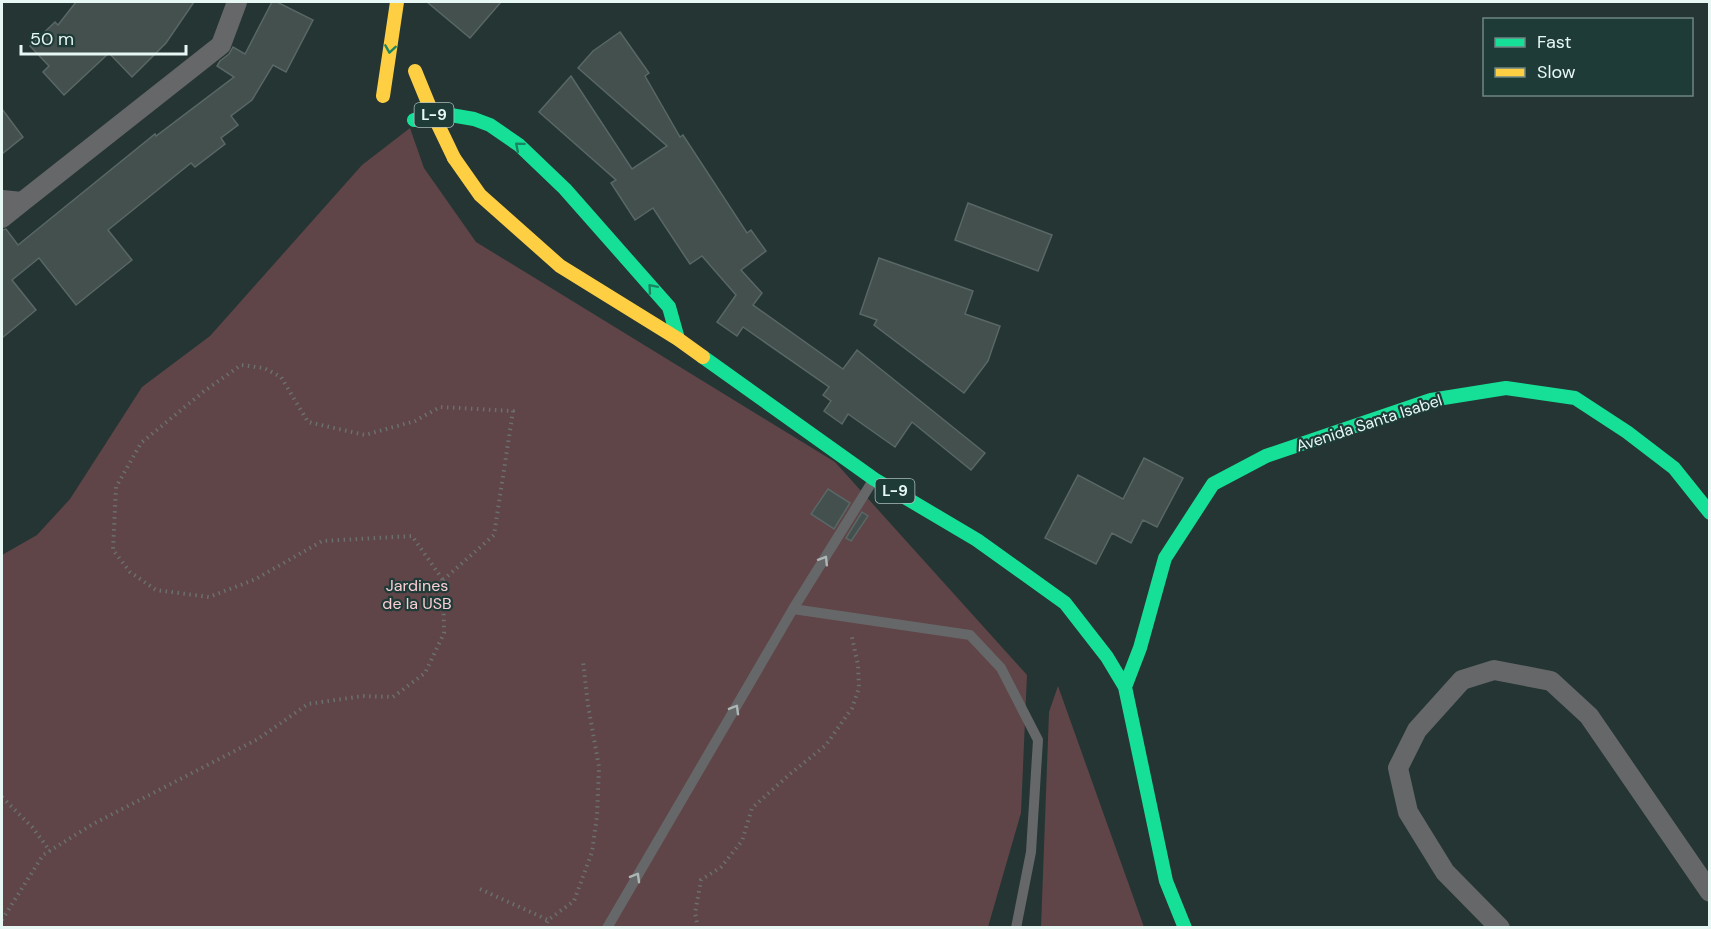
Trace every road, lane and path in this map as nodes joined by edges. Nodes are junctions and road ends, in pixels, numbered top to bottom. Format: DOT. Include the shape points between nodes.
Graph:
graph roads {
  1 [pos="237,2"];
  2 [pos="397,2"];
  3 [pos="411,54"];
  4 [pos="383,96"];
  5 [pos="414,120"];
  6 [pos="2,200"];
  7 [pos="22,202"];
  8 [pos="2,218"];
  9 [pos="678,339"];
  10 [pos="874,479"];
  11 [pos="1710,513"];
  12 [pos="443,580"];
  13 [pos="793,609"];
  14 [pos="848,617"];
  15 [pos="583,661"];
  16 [pos="1125,687"];
  17 [pos="2,797"];
  18 [pos="50,851"];
  19 [pos="480,889"];
  20 [pos="1710,892"];
  21 [pos="2,920"];
  22 [pos="548,920"];
  23 [pos="544,927"];
  24 [pos="607,927"];
  25 [pos="698,927"];
  26 [pos="1016,927"];
  27 [pos="1185,927"];
  28 [pos="1500,927"];
  1 -- 7 [label="street" via="221,45"];
  2 -- 4 [label="main road, one-way"];
  3 -- 9 [label="main road, L-9, bridge" via="454,158 480,195 560,266"];
  9 -- 5 [label="main road, one-way" via="669,307 564,189 519,145 474,118 439,113"];
  6 -- 7 [label="street"];
  7 -- 8 [label="street"];
  9 -- 10 [label="main road, L-9"];
  13 -- 10 [label="lane, one-way"];
  10 -- 16 [label="main road, L-9" via="977,540 1065,603"];
  11 -- 16 [label="main road, Avenida Santa Isabel" via="1674,468 1575,398 1506,388 1431,400 1266,456 1213,484 1165,558"];
  12 -- 12 [label="path" via="412,536 322,540 256,579 209,597 156,590 130,572 113,550 116,487 141,443 241,365 264,368 281,376 308,422 365,435 415,421 440,407 513,411 494,535"];
  12 -- 18 [label="path" via="444,633 425,673 393,697 363,696 308,704 258,739 93,824"];
  13 -- 14 [label="lane"];
  24 -- 13 [label="lane, one-way"];
  14 -- 25 [label="path" via="858,665 859,688 852,708 826,745 752,808 742,840 721,867 701,879 695,913"];
  14 -- 26 [label="lane" via="970,635 1001,668 1038,740 1031,852"];
  15 -- 22 [label="path" via="599,767 597,816 592,852 574,901"];
  16 -- 27 [label="main road, L-9" via="1166,881"];
  17 -- 18 [label="path"];
  18 -- 21 [label="path" via="43,855"];
  19 -- 22 [label="path"];
  20 -- 28 [label="street" via="1589,716 1551,681 1494,670 1461,680 1417,730 1398,768 1408,812 1445,872"];
  22 -- 23 [label="path"];
}
